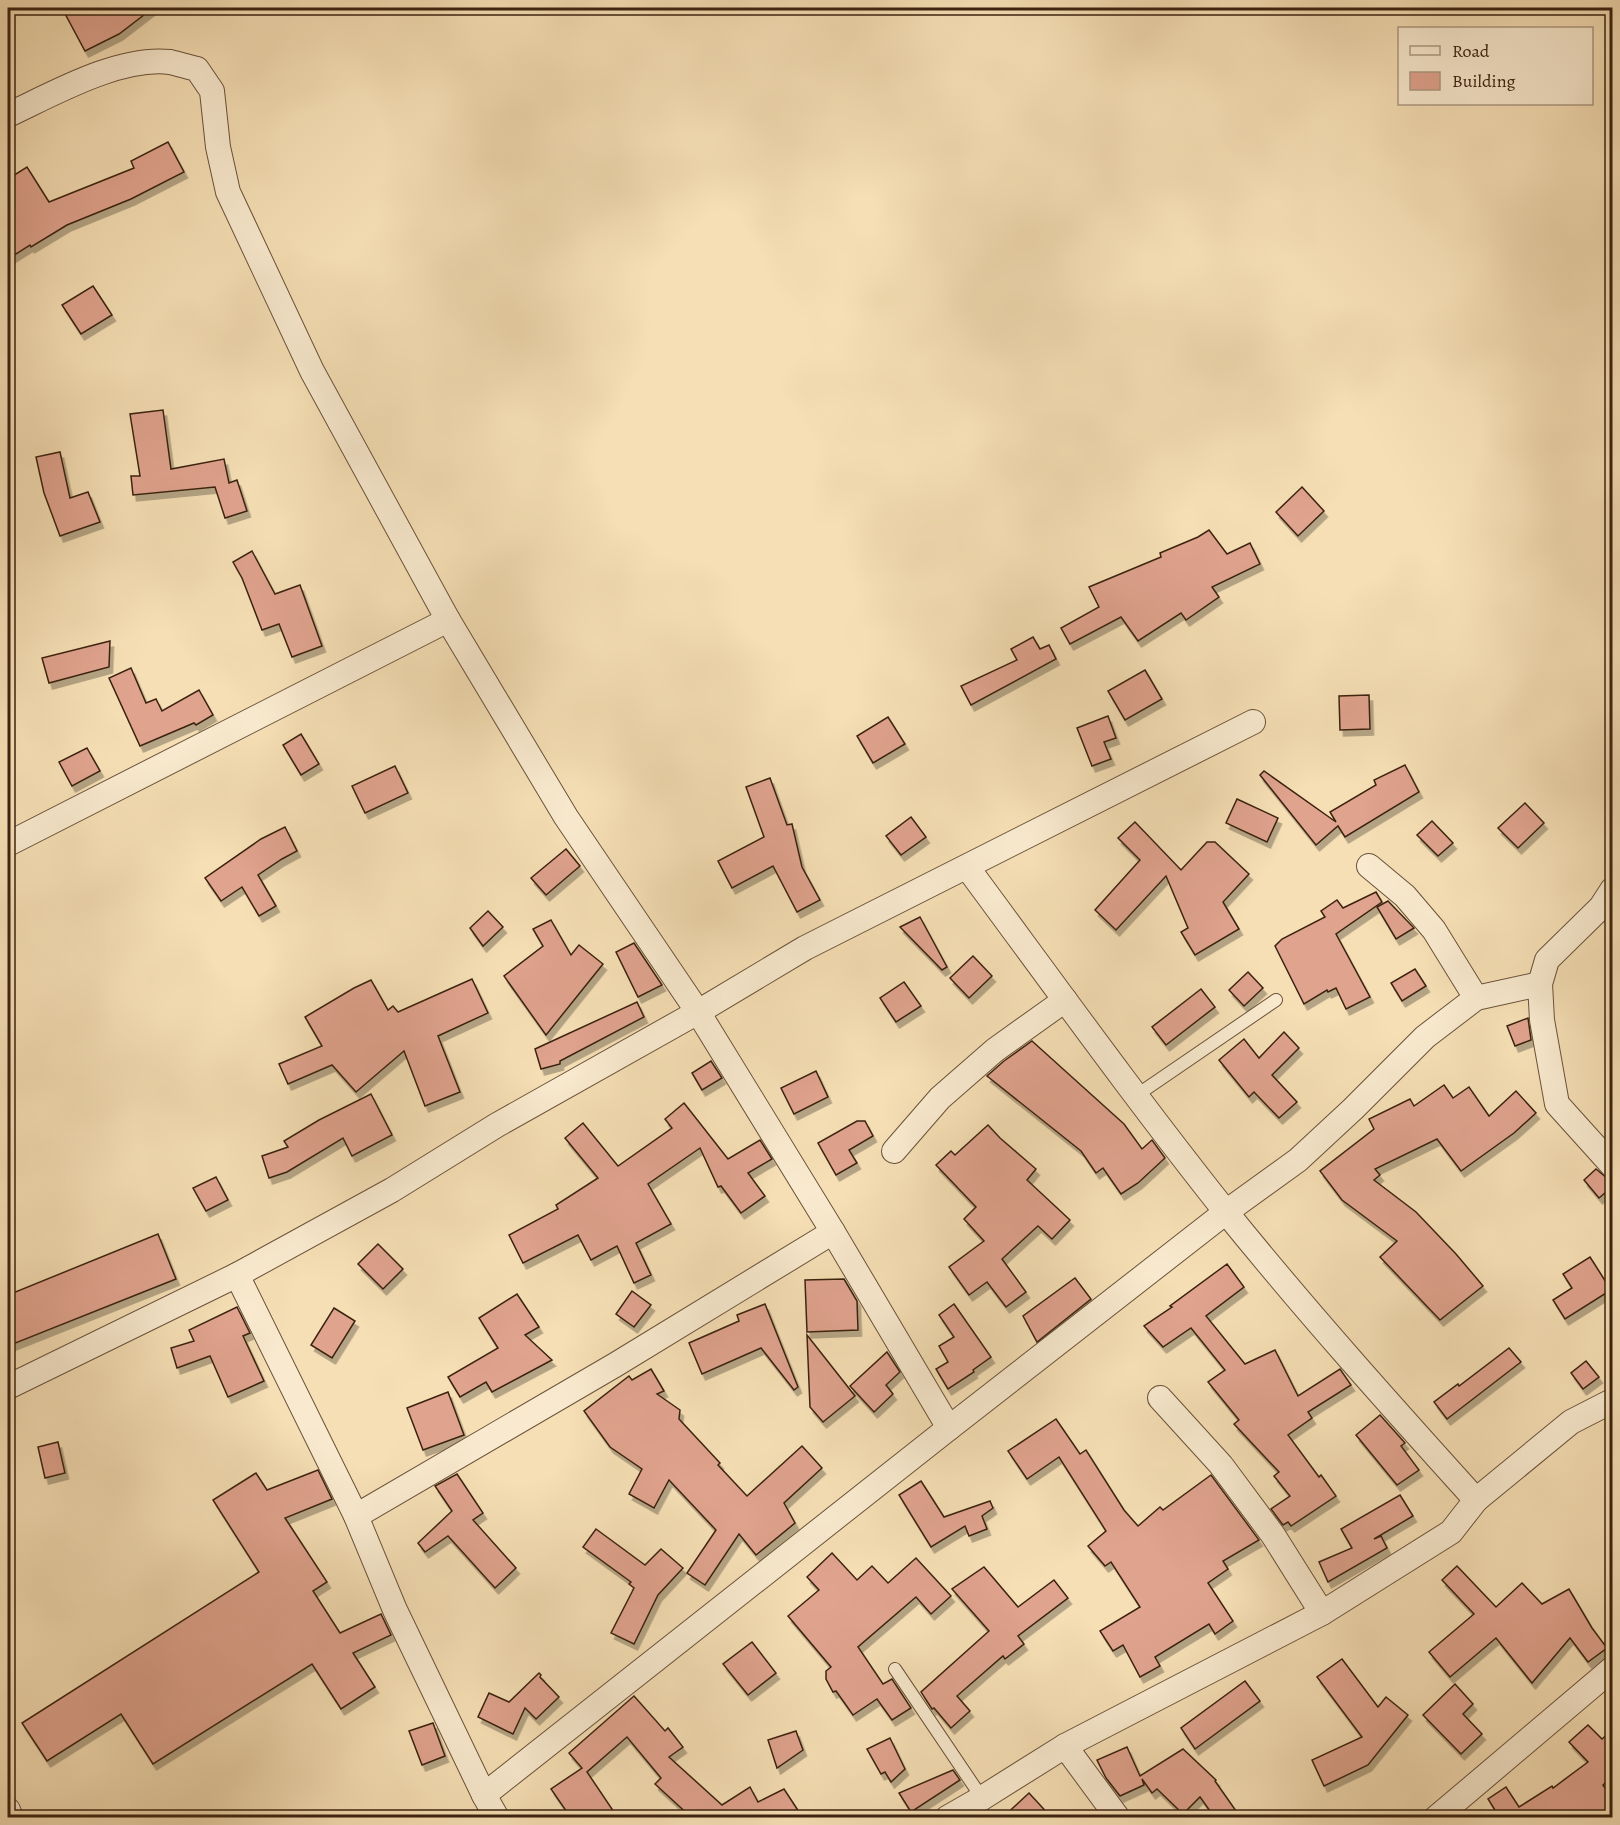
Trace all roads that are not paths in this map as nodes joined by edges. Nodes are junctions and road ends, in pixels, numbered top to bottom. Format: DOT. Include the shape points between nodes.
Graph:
graph roads {
  1 [pos="8,115"];
  2 [pos="448,620"];
  3 [pos="1253,722"];
  4 [pos="8,844"];
  5 [pos="1369,866"];
  6 [pos="966,867"];
  7 [pos="1612,890"];
  8 [pos="1540,984"];
  9 [pos="1476,998"];
  10 [pos="1065,1000"];
  11 [pos="1276,1000"];
  12 [pos="698,1012"];
  13 [pos="1137,1095"];
  14 [pos="894,1151"];
  15 [pos="1612,1165"];
  16 [pos="1226,1212"];
  17 [pos="833,1232"];
  18 [pos="237,1275"];
  19 [pos="8,1388"];
  20 [pos="1160,1398"];
  21 [pos="1612,1401"];
  22 [pos="949,1428"];
  23 [pos="1476,1500"];
  24 [pos="356,1516"];
  25 [pos="1322,1613"];
  26 [pos="895,1669"];
  27 [pos="1612,1669"];
  28 [pos="1065,1746"];
  29 [pos="484,1795"];
  30 [pos="982,1798"];
  31 [pos="8,1810"];
  32 [pos="11,1818"];
  33 [pos="497,1818"];
  34 [pos="947,1818"];
  35 [pos="1118,1818"];
  36 [pos="1436,1818"];
  1 -- 2 [label="street" via="78,82 129,64 169,62 197,69 212,91 228,192 312,371"];
  2 -- 4 [label="street"];
  2 -- 12 [label="street" via="566,817"];
  3 -- 6 [label="street"];
  5 -- 9 [label="street" via="1405,896 1434,930"];
  6 -- 10 [label="street"];
  6 -- 12 [label="street" via="805,948"];
  7 -- 8 [label="street" via="1601,907 1547,960"];
  8 -- 9 [label="street"];
  8 -- 15 [label="street" via="1542,1020 1557,1104"];
  9 -- 16 [label="street" via="1425,1037 1298,1160"];
  10 -- 13 [label="street"];
  10 -- 14 [label="street" via="995,1050 940,1098"];
  11 -- 13 [label="lane"];
  12 -- 17 [label="street"];
  12 -- 18 [label="street"];
  13 -- 16 [label="street"];
  16 -- 22 [label="street"];
  16 -- 23 [label="street" via="1366,1379"];
  17 -- 22 [label="street"];
  17 -- 24 [label="street"];
  18 -- 19 [label="street"];
  18 -- 24 [label="street"];
  20 -- 25 [label="street" via="1221,1465 1273,1535"];
  21 -- 23 [label="street" via="1571,1422"];
  22 -- 29 [label="street"];
  23 -- 25 [label="street" via="1451,1532"];
  24 -- 29 [label="street" via="395,1610"];
  25 -- 28 [label="street"];
  26 -- 30 [label="lane"];
  27 -- 36 [label="street"];
  28 -- 30 [label="street"];
  28 -- 35 [label="street"];
  29 -- 33 [label="street"];
  30 -- 34 [label="street"];
  31 -- 32 [label="street"];
}
